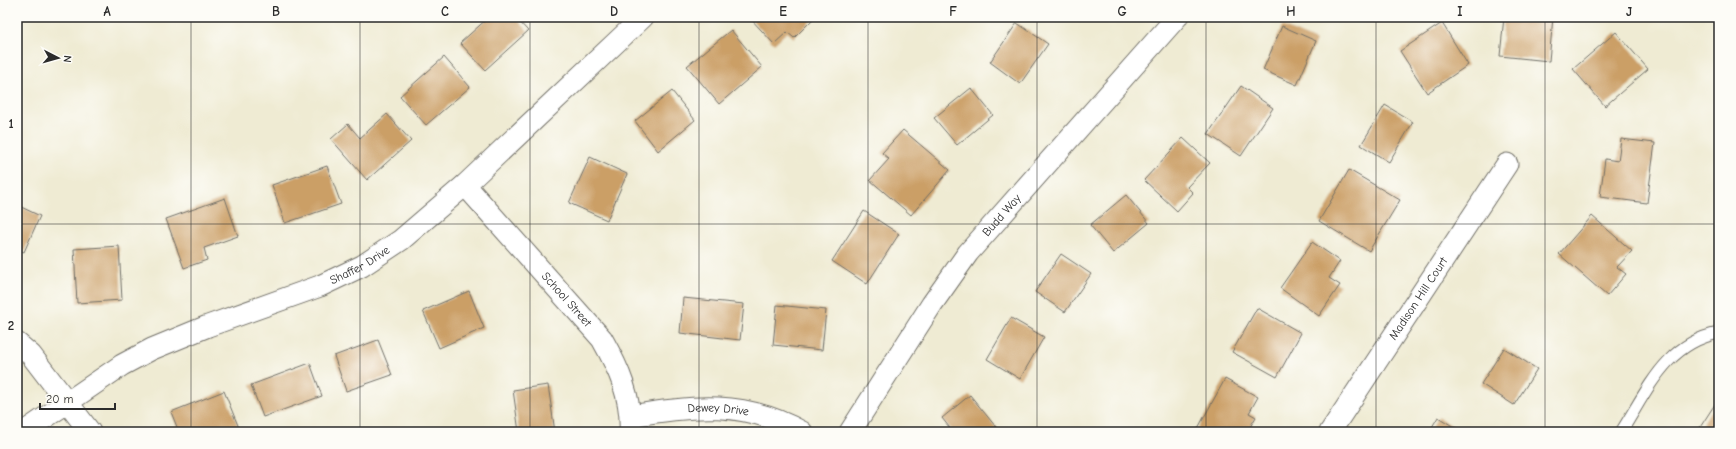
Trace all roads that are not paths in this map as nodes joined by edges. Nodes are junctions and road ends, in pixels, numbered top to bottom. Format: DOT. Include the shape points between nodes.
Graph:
graph roads {
  1 [pos="643,17"];
  2 [pos="1177,17"];
  3 [pos="1507,164"];
  4 [pos="465,185"];
  5 [pos="1719,333"];
  6 [pos="17,343"];
  7 [pos="68,402"];
  8 [pos="630,424"];
  9 [pos="24,432"];
  10 [pos="90,432"];
  11 [pos="802,432"];
  12 [pos="850,432"];
  13 [pos="1330,432"];
  14 [pos="1621,432"];
  1 -- 4 [label="street, Shaffer Drive"];
  2 -- 12 [label="street, Budd Way" via="968,253"];
  3 -- 13 [label="street, Madison Hill Court"];
  4 -- 7 [label="street, Shaffer Drive" via="401,240 362,266 320,286 152,349 122,365"];
  4 -- 8 [label="street, School Street" via="602,339 625,387"];
  5 -- 14 [label="lane" via="1694,340 1668,360"];
  6 -- 7 [label="street" via="31,355"];
  7 -- 9 [label="street, Shaffer Drive"];
  7 -- 10 [label="street"];
  8 -- 11 [label="street, Dewey Drive" via="707,406 763,415"];
}
